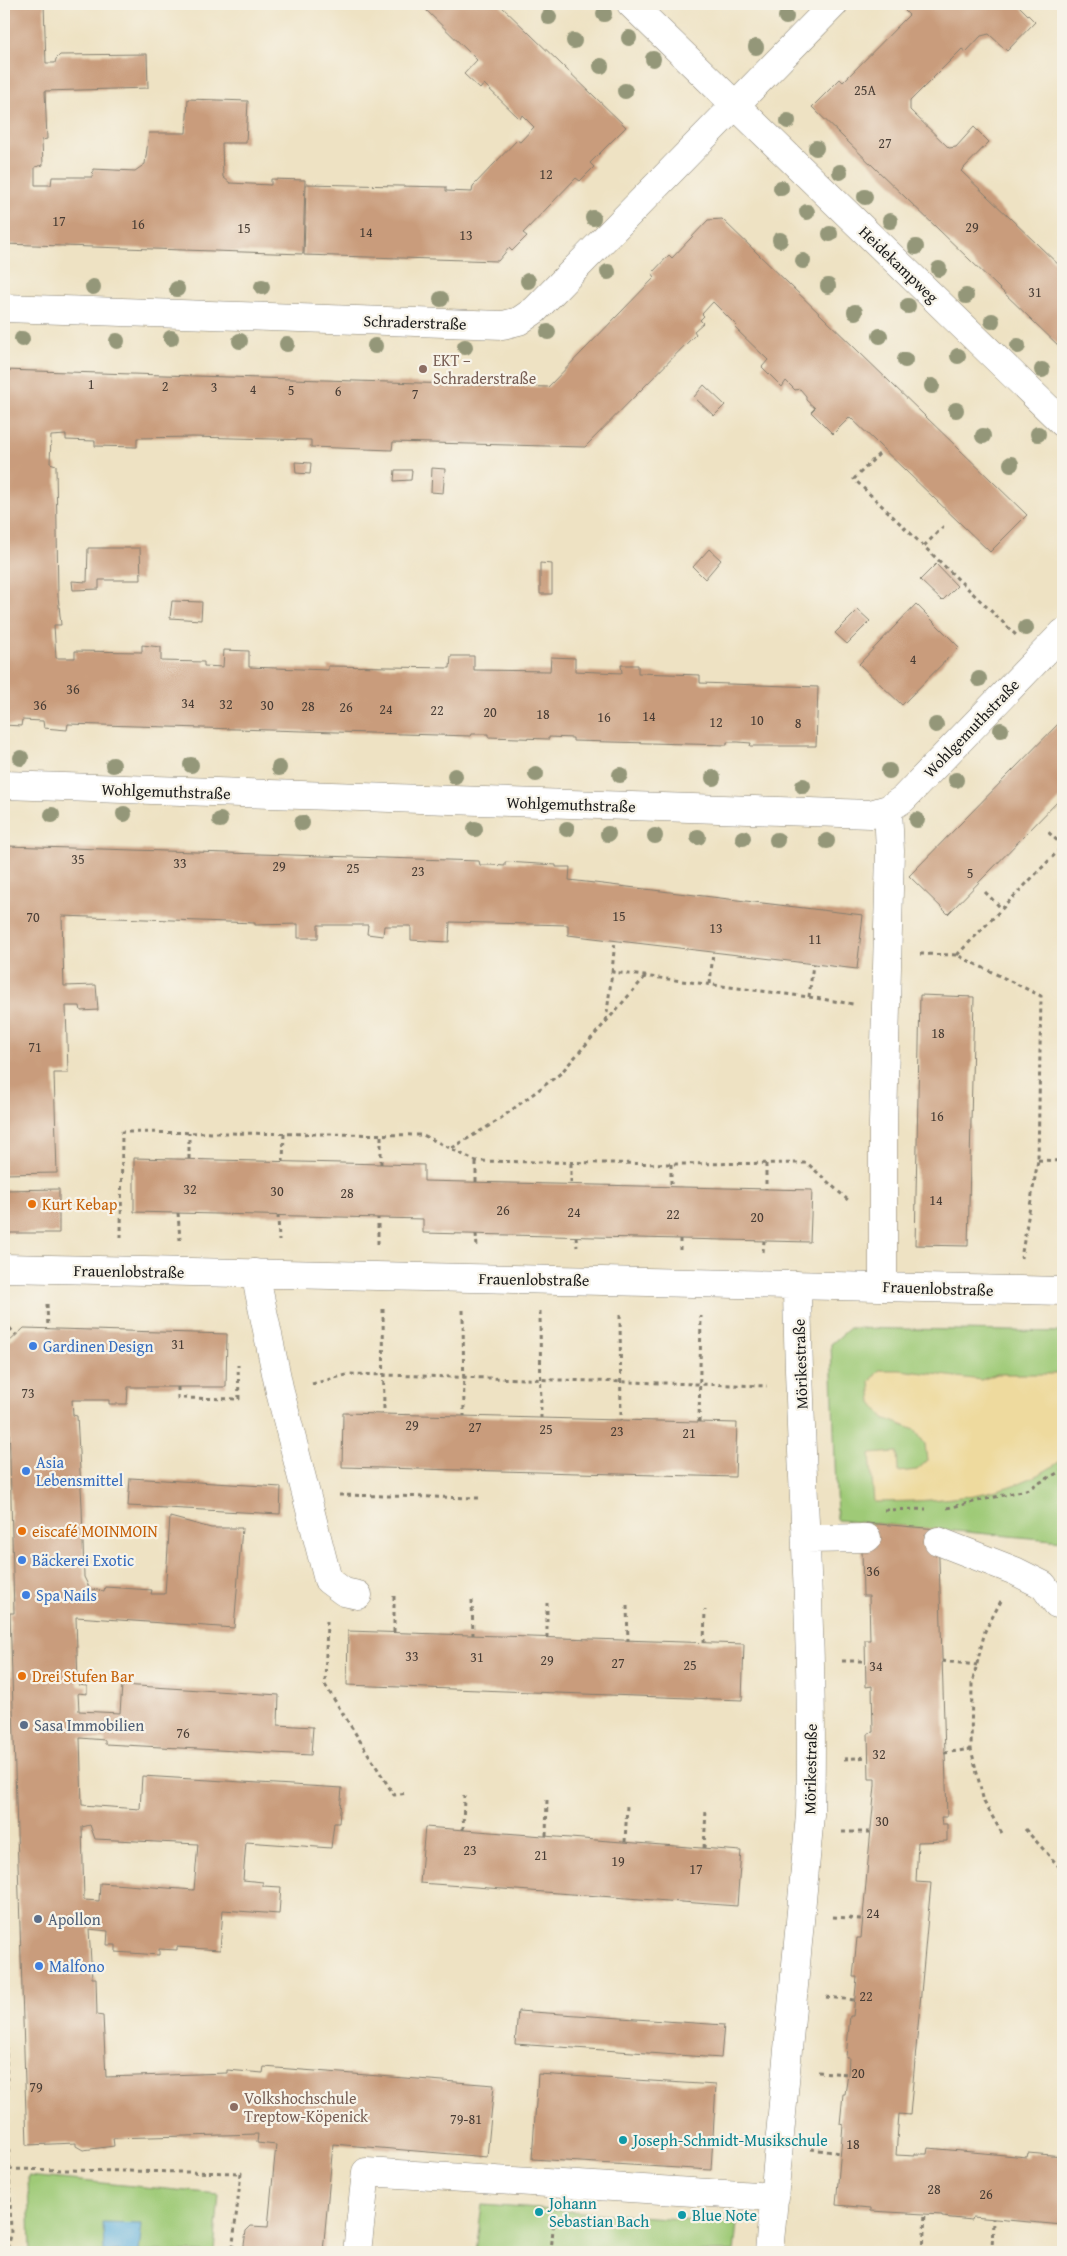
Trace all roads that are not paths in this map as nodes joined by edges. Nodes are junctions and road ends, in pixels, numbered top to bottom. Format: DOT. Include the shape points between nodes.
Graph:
graph roads {
  1 [pos="631,4"];
  2 [pos="834,4"];
  3 [pos="735,105"];
  4 [pos="4,308"];
  5 [pos="1063,423"];
  6 [pos="1063,633"];
  7 [pos="4,785"];
  8 [pos="888,809"];
  9 [pos="4,1268"];
  10 [pos="255,1273"];
  11 [pos="797,1285"];
  12 [pos="883,1287"];
  13 [pos="1063,1292"];
  14 [pos="867,1538"];
  15 [pos="807,1539"];
  16 [pos="938,1541"];
  17 [pos="358,1595"];
  18 [pos="1058,1604"];
  19 [pos="774,2197"];
  20 [pos="357,2252"];
  21 [pos="769,2252"];
  1 -- 3 [label="street, Heidekampweg"];
  2 -- 3 [label="street"];
  3 -- 4 [label="street, Schraderstraße" via="536,310 519,321 493,324"];
  3 -- 5 [label="street, Heidekampweg"];
  6 -- 8 [label="street, Wohlgemuthstraße" via="903,799"];
  7 -- 8 [label="street, Wohlgemuthstraße" via="871,814"];
  8 -- 12 [label="street"];
  9 -- 10 [label="street, Frauenlobstraße"];
  10 -- 11 [label="street, Frauenlobstraße"];
  10 -- 17 [label="street" via="280,1392 328,1580 344,1592"];
  11 -- 12 [label="street, Frauenlobstraße"];
  11 -- 15 [label="street, Mörikestraße"];
  12 -- 13 [label="street, Frauenlobstraße"];
  14 -- 15 [label="street"];
  15 -- 19 [label="street, Mörikestraße" via="812,1755 810,1815"];
  16 -- 18 [label="street" via="1044,1585"];
  19 -- 20 [label="street" via="366,2172"];
  19 -- 21 [label="street, Mörikestraße"];
}
